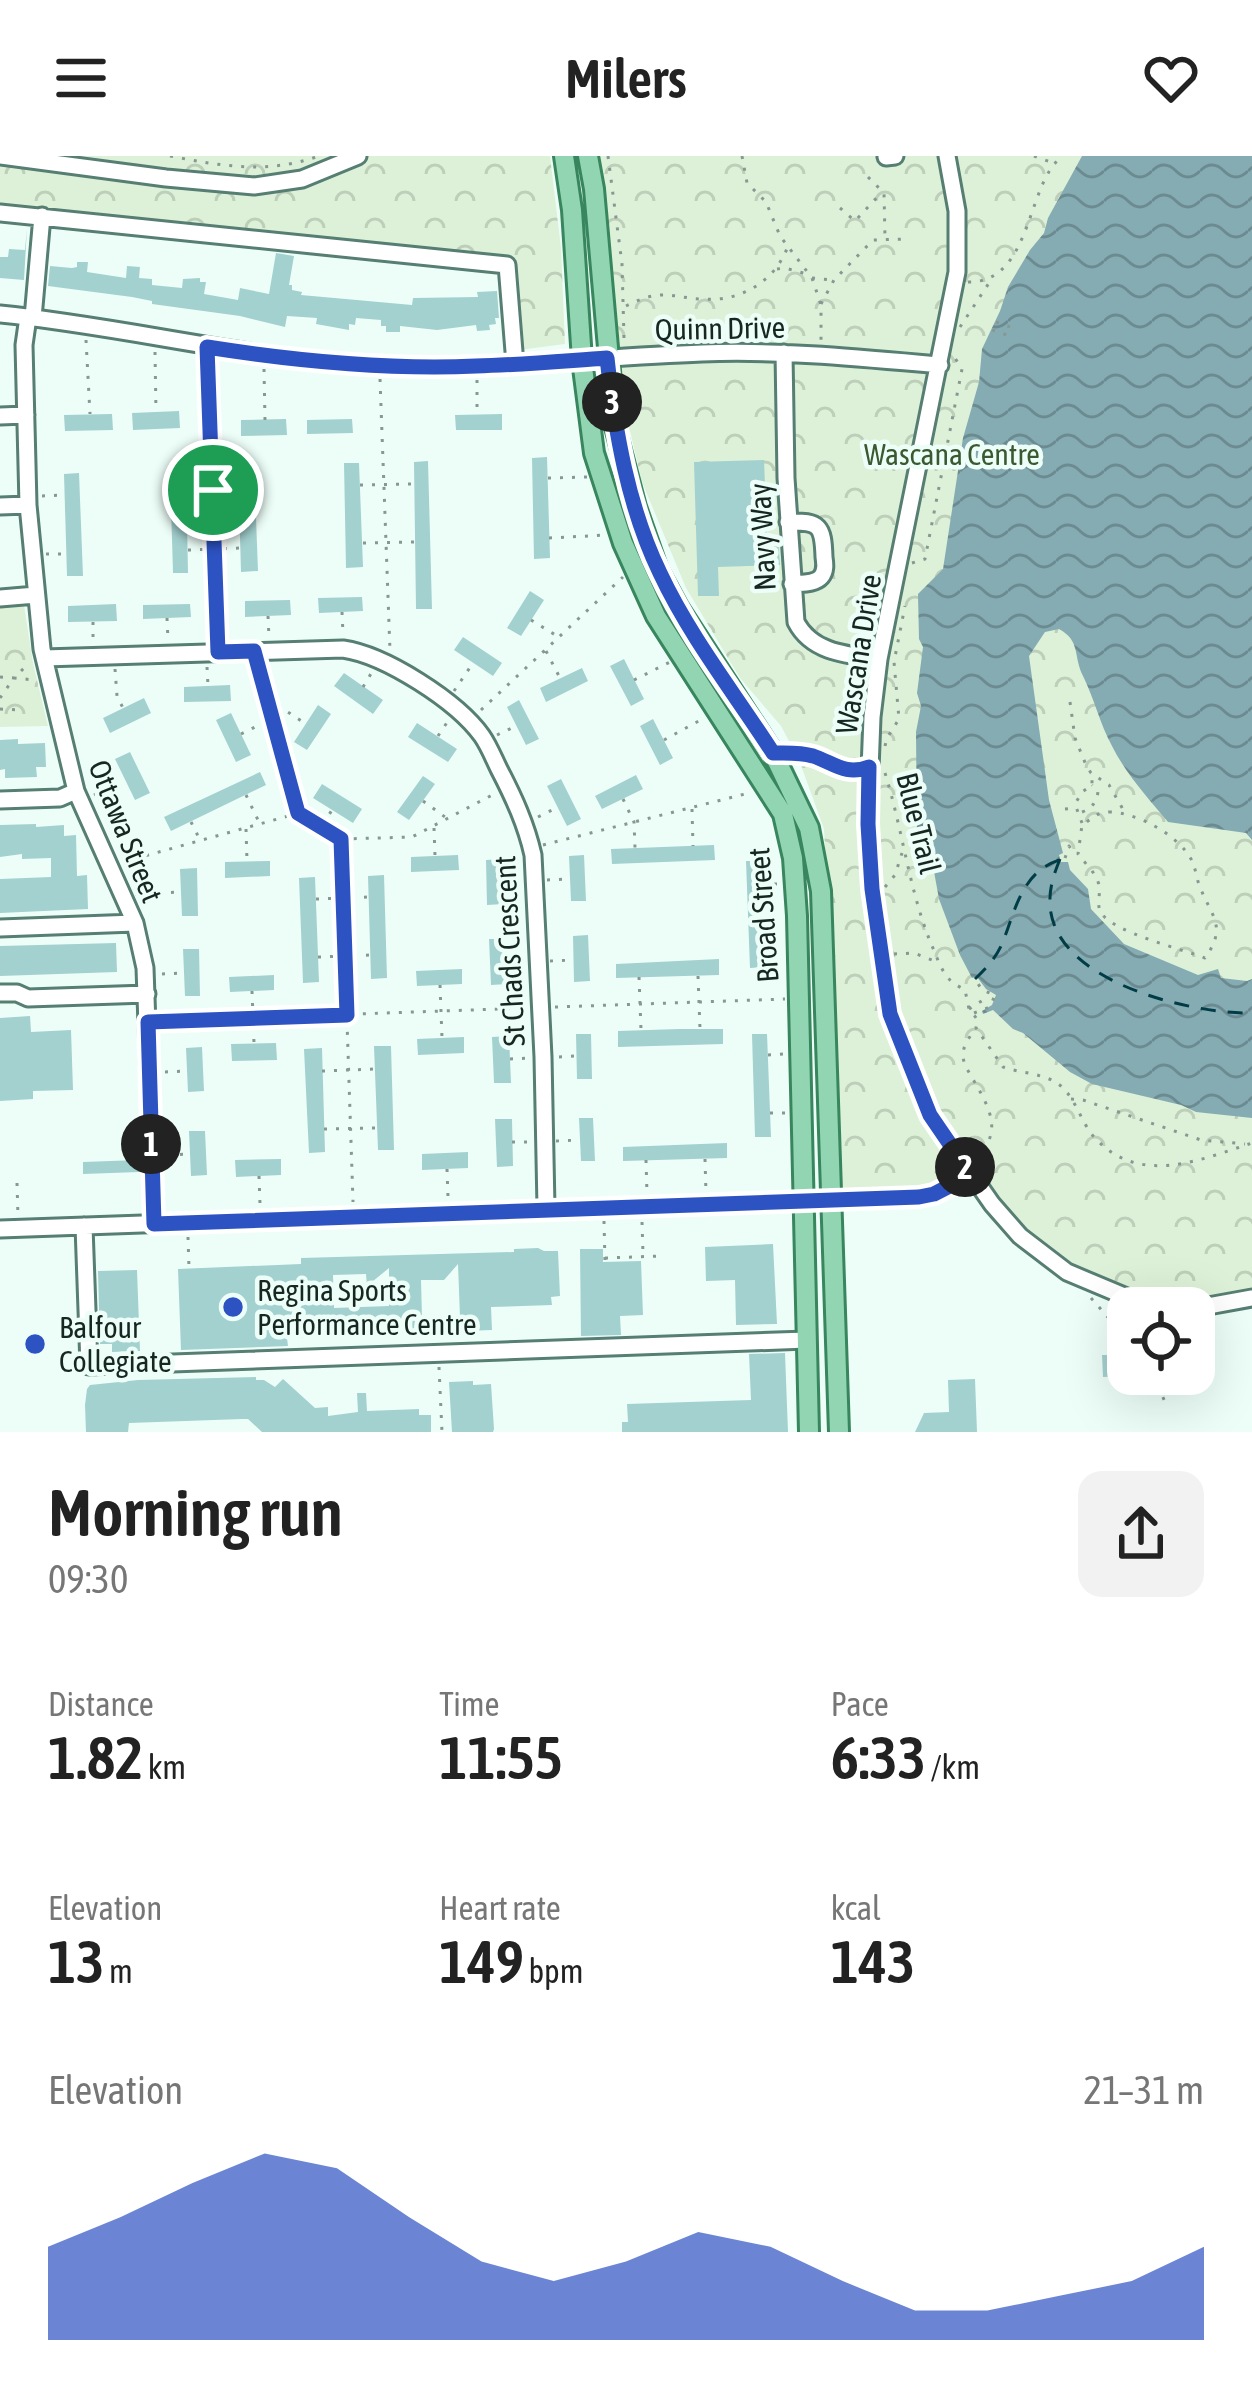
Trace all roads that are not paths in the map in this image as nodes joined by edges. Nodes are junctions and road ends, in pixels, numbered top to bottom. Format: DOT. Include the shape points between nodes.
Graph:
graph roads {
  1 [pos="0,156"];
  2 [pos="358,156"];
  3 [pos="564,156"];
  4 [pos="588,156"];
  5 [pos="946,156"];
  6 [pos="0,212"];
  7 [pos="42,216"];
  8 [pos="0,314"];
  9 [pos="31,317"];
  10 [pos="784,353"];
  11 [pos="607,358"];
  12 [pos="582,360"];
  13 [pos="947,362"];
  14 [pos="515,364"];
  15 [pos="26,415"];
  16 [pos="0,416"];
  17 [pos="28,501"];
  18 [pos="0,506"];
  19 [pos="788,522"];
  20 [pos="792,584"];
  21 [pos="36,595"];
  22 [pos="0,598"];
  23 [pos="43,653"];
  24 [pos="879,659"];
  25 [pos="78,796"];
  26 [pos="0,800"];
  27 [pos="135,923"];
  28 [pos="0,928"];
  29 [pos="0,994"];
  30 [pos="147,994"];
  31 [pos="973,1166"];
  32 [pos="831,1200"];
  33 [pos="804,1201"];
  34 [pos="546,1208"];
  35 [pos="154,1224"];
  36 [pos="84,1226"];
  37 [pos="0,1229"];
  38 [pos="1252,1298"];
  39 [pos="807,1340"];
  40 [pos="809,1432"];
  41 [pos="839,1432"];
  1 -- 2 [label="street" via="254,186 302,179"];
  3 -- 12 [label="main road, Broad Street"];
  4 -- 11 [label="main road, Broad Street"];
  5 -- 13 [label="street, Wascana Drive" via="958,248"];
  6 -- 7 [label="street"];
  7 -- 9 [label="street, Ottawa Street"];
  7 -- 14 [label="street" via="507,265"];
  8 -- 9 [label="street, Quinn Drive"];
  9 -- 14 [label="street, Quinn Drive" via="263,356 380,366"];
  9 -- 15 [label="street, Ottawa Street"];
  10 -- 11 [label="street, Quinn Drive"];
  10 -- 13 [label="street, Quinn Drive"];
  10 -- 19 [label="street, Navy Way"];
  11 -- 12 [label="street, Quinn Drive"];
  11 -- 32 [label="main road, Broad Street" via="614,427 658,570 773,753 809,828 821,891"];
  12 -- 14 [label="street, Quinn Drive"];
  12 -- 33 [label="main road, Broad Street" via="594,453 635,571 783,814 793,858"];
  13 -- 24 [label="street, Wascana Drive"];
  15 -- 16 [label="street"];
  15 -- 17 [label="street, Ottawa Street"];
  17 -- 18 [label="street"];
  17 -- 21 [label="street, Ottawa Street"];
  19 -- 20 [label="street, Navy Way"];
  19 -- 20 [label="street" via="808,521 823,534 819,579"];
  20 -- 24 [label="street, Navy Way" via="796,622 811,640"];
  21 -- 22 [label="street"];
  21 -- 23 [label="street, Ottawa Street"];
  23 -- 25 [label="street, Ottawa Street"];
  23 -- 34 [label="street, St Chads Crescent" via="358,651 456,712 485,742 532,848"];
  24 -- 31 [label="street, Wascana Drive" via="868,824 890,1014 930,1115"];
  25 -- 26 [label="street"];
  25 -- 27 [label="street, Ottawa Street"];
  27 -- 28 [label="street"];
  27 -- 30 [label="street, Ottawa Street"];
  29 -- 30 [label="street"];
  30 -- 35 [label="street, Ottawa Street"];
  31 -- 32 [label="street" via="934,1194"];
  31 -- 38 [label="street, Wascana Drive" via="1020,1236 1084,1281 1173,1307"];
  32 -- 33 [label="street"];
  32 -- 41 [label="main road, Broad Street"];
  33 -- 34 [label="street"];
  33 -- 39 [label="main road, Broad Street"];
  34 -- 35 [label="street"];
  35 -- 36 [label="street"];
  36 -- 37 [label="street"];
  36 -- 39 [label="street" via="89,1366"];
  39 -- 40 [label="main road, Broad Street"];
}
